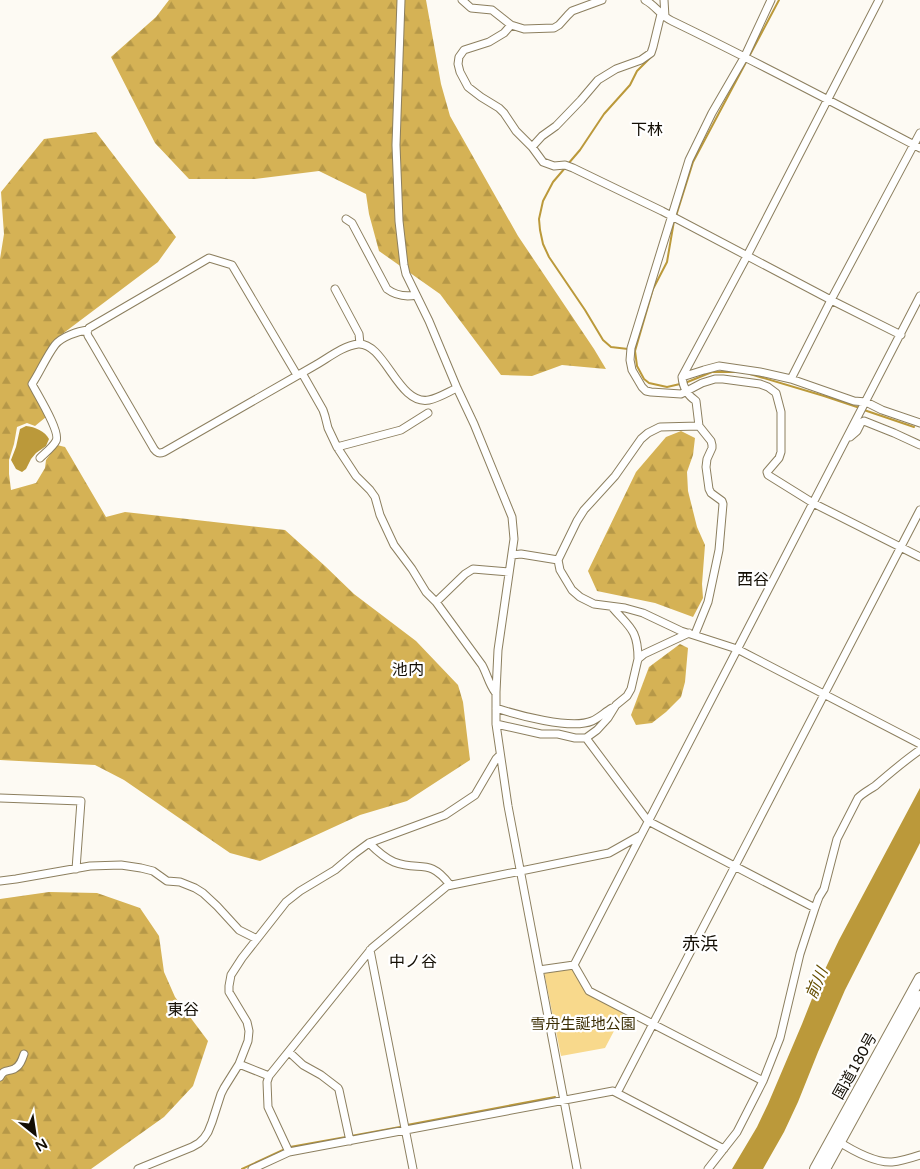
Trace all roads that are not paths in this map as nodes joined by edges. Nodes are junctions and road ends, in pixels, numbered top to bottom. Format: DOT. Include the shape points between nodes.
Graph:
graph roads {
  1 [pos="401,0"];
  2 [pos="462,0"];
  3 [pos="602,0"];
  4 [pos="644,0"];
  5 [pos="664,0"];
  6 [pos="771,0"];
  7 [pos="879,0"];
  8 [pos="663,15"];
  9 [pos="511,25"];
  10 [pos="747,57"];
  11 [pos="828,100"];
  12 [pos="920,133"];
  13 [pos="917,146"];
  14 [pos="532,147"];
  15 [pos="674,217"];
  16 [pos="346,219"];
  17 [pos="747,256"];
  18 [pos="335,289"];
  19 [pos="416,295"];
  20 [pos="920,296"];
  21 [pos="831,300"];
  22 [pos="88,330"];
  23 [pos="900,335"];
  24 [pos="360,344"];
  25 [pos="300,374"];
  26 [pos="791,380"];
  27 [pos="684,384"];
  28 [pos="457,388"];
  29 [pos="863,407"];
  30 [pos="428,413"];
  31 [pos="920,423"];
  32 [pos="700,426"];
  33 [pos="848,436"];
  34 [pos="920,445"];
  35 [pos="337,447"];
  36 [pos="40,458"];
  37 [pos="813,503"];
  38 [pos="920,510"];
  39 [pos="902,547"];
  40 [pos="512,555"];
  41 [pos="920,557"];
  42 [pos="558,560"];
  43 [pos="509,572"];
  44 [pos="436,602"];
  45 [pos="612,606"];
  46 [pos="692,634"];
  47 [pos="737,649"];
  48 [pos="638,659"];
  49 [pos="496,692"];
  50 [pos="824,694"];
  51 [pos="616,705"];
  52 [pos="496,708"];
  53 [pos="496,724"];
  54 [pos="586,738"];
  55 [pos="920,744"];
  56 [pos="920,750"];
  57 [pos="500,755"];
  58 [pos="0,798"];
  59 [pos="648,821"];
  60 [pos="641,835"];
  61 [pos="369,843"];
  62 [pos="736,866"];
  63 [pos="76,869"];
  64 [pos="521,872"];
  65 [pos="0,881"];
  66 [pos="450,885"];
  67 [pos="815,908"];
  68 [pos="257,939"];
  69 [pos="370,950"];
  70 [pos="574,965"];
  71 [pos="539,970"];
  72 [pos="920,978"];
  73 [pos="920,996"];
  74 [pos="653,1024"];
  75 [pos="289,1052"];
  76 [pos="24,1054"];
  77 [pos="240,1064"];
  78 [pos="269,1076"];
  79 [pos="0,1077"];
  80 [pos="763,1081"];
  81 [pos="617,1093"];
  82 [pos="564,1100"];
  83 [pos="405,1130"];
  84 [pos="350,1138"];
  85 [pos="836,1140"];
  86 [pos="724,1149"];
  87 [pos="288,1152"];
  88 [pos="920,1155"];
  89 [pos="138,1169"];
  90 [pos="252,1169"];
  91 [pos="413,1169"];
  92 [pos="577,1169"];
  93 [pos="708,1169"];
  94 [pos="815,1169"];
  95 [pos="825,1169"];
  1 -- 19 [label="street" via="396,145 399,221 406,274"];
  2 -- 9 [label="street" via="471,8 492,10"];
  3 -- 9 [label="street" via="572,11 554,28 524,30"];
  4 -- 8 [label="street"];
  5 -- 8 [label="street"];
  6 -- 10 [label="street"];
  7 -- 11 [label="street"];
  8 -- 10 [label="street"];
  8 -- 14 [label="street" via="651,53 598,80"];
  9 -- 14 [label="street" via="488,42 464,50 458,64 468,87 499,108"];
  10 -- 11 [label="street"];
  10 -- 15 [label="street" via="712,114 689,160"];
  11 -- 13 [label="street"];
  11 -- 17 [label="street"];
  12 -- 13 [label="street"];
  13 -- 21 [label="street"];
  14 -- 15 [label="street" via="543,162 573,168"];
  15 -- 17 [label="street"];
  15 -- 27 [label="street" via="630,360 632,370 646,391 681,394"];
  16 -- 19 [label="street" via="352,223 387,289 394,294"];
  17 -- 21 [label="street"];
  17 -- 27 [label="street"];
  18 -- 24 [label="street" via="359,334"];
  19 -- 28 [label="street"];
  20 -- 23 [label="street"];
  21 -- 23 [label="street"];
  21 -- 26 [label="street"];
  22 -- 25 [label="street" via="209,258 232,265"];
  22 -- 25 [label="street" via="87,334 154,449 160,454"];
  22 -- 36 [label="street" via="75,332 56,343 32,384 57,437"];
  23 -- 29 [label="street"];
  24 -- 25 [label="street" via="344,348"];
  24 -- 28 [label="street" via="370,348 415,399 429,400"];
  25 -- 35 [label="street" via="323,410"];
  26 -- 27 [label="street" via="719,366 704,370"];
  26 -- 29 [label="street"];
  27 -- 32 [label="street" via="688,396 696,402"];
  27 -- 37 [label="street" via="723,379 760,384 776,393 781,412 781,452 768,475"];
  28 -- 40 [label="street" via="512,517"];
  29 -- 31 [label="street"];
  29 -- 33 [label="street"];
  30 -- 35 [label="street" via="401,430"];
  32 -- 42 [label="street" via="660,427 641,439 577,521"];
  32 -- 46 [label="street" via="712,445 706,467 709,489 723,504 719,550 708,602"];
  33 -- 34 [label="street" via="857,431 864,421"];
  33 -- 37 [label="street"];
  35 -- 44 [label="street" via="375,497 394,545"];
  37 -- 39 [label="street"];
  37 -- 47 [label="street"];
  38 -- 39 [label="street"];
  39 -- 41 [label="street"];
  39 -- 50 [label="street"];
  40 -- 42 [label="street"];
  40 -- 43 [label="street"];
  42 -- 45 [label="street" via="567,582 580,597 594,604"];
  43 -- 44 [label="street" via="473,568"];
  43 -- 49 [label="street" via="498,650"];
  44 -- 49 [label="street" via="482,665"];
  45 -- 46 [label="street" via="643,613"];
  45 -- 48 [label="street" via="636,637"];
  46 -- 47 [label="street"];
  46 -- 48 [label="street" via="685,634"];
  47 -- 50 [label="street"];
  47 -- 59 [label="street"];
  48 -- 51 [label="street" via="631,689"];
  49 -- 52 [label="street"];
  50 -- 55 [label="street"];
  50 -- 62 [label="street"];
  51 -- 52 [label="street" via="592,721 583,723 540,720"];
  51 -- 54 [label="street" via="608,718"];
  52 -- 53 [label="street"];
  53 -- 54 [label="street" via="541,734"];
  53 -- 57 [label="street"];
  54 -- 59 [label="street"];
  56 -- 67 [label="street" via="858,798 837,839 824,890"];
  57 -- 61 [label="street" via="470,799 445,815"];
  57 -- 64 [label="street"];
  58 -- 63 [label="street" via="81,801"];
  59 -- 60 [label="street"];
  59 -- 62 [label="street"];
  60 -- 64 [label="street" via="609,854"];
  60 -- 70 [label="street"];
  61 -- 66 [label="street" via="394,862 436,870"];
  61 -- 68 [label="street" via="286,902"];
  62 -- 67 [label="street"];
  62 -- 74 [label="street"];
  63 -- 65 [label="street"];
  63 -- 68 [label="street" via="121,865 148,869 167,881 176,881 203,893 239,930"];
  64 -- 66 [label="street"];
  64 -- 71 [label="street"];
  66 -- 69 [label="street"];
  67 -- 80 [label="street" via="800,954 780,1038"];
  68 -- 77 [label="street" via="230,980 230,992 249,1031"];
  69 -- 75 [label="street"];
  69 -- 83 [label="street"];
  70 -- 71 [label="street"];
  70 -- 74 [label="street" via="589,991"];
  71 -- 82 [label="street"];
  72 -- 85 [label="highway, 国道180号"];
  73 -- 85 [label="highway, 国道180号"];
  74 -- 80 [label="street"];
  74 -- 81 [label="street"];
  75 -- 78 [label="street"];
  75 -- 84 [label="street" via="338,1088"];
  76 -- 79 [label="street" via="17,1066"];
  77 -- 78 [label="street"];
  77 -- 89 [label="street" via="224,1088 204,1138 192,1147"];
  78 -- 87 [label="street" via="268,1107"];
  80 -- 86 [label="street" via="737,1132"];
  81 -- 82 [label="street" via="613,1091"];
  81 -- 86 [label="street"];
  82 -- 83 [label="street"];
  82 -- 92 [label="street"];
  83 -- 84 [label="street"];
  83 -- 91 [label="street"];
  84 -- 87 [label="street"];
  85 -- 88 [label="street" via="876,1159 890,1162"];
  85 -- 94 [label="highway, 国道180号"];
  85 -- 95 [label="highway, 国道180号"];
  86 -- 93 [label="street"];
  87 -- 90 [label="street"];
}
